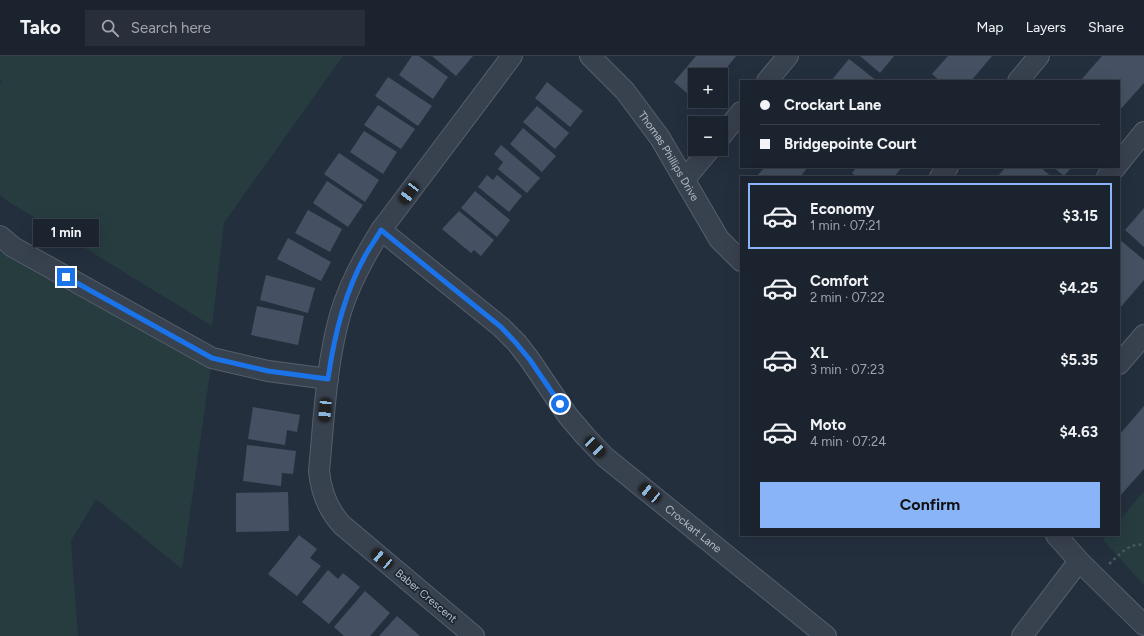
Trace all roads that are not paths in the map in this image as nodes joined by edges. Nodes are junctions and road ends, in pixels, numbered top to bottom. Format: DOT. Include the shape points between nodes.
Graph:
graph roads {
  1 [pos="512,56"];
  2 [pos="590,56"];
  3 [pos="788,56"];
  4 [pos="1039,56"];
  5 [pos="768,80"];
  6 [pos="1019,80"];
  7 [pos="740,113"];
  8 [pos="728,128"];
  9 [pos="1144,132"];
  10 [pos="704,156"];
  11 [pos="1120,162"];
  12 [pos="947,168"];
  13 [pos="1115,168"];
  14 [pos="941,176"];
  15 [pos="1108,176"];
  16 [pos="685,180"];
  17 [pos="381,230"];
  18 [pos="0,236"];
  19 [pos="740,260"];
  20 [pos="1144,335"];
  21 [pos="1120,363"];
  22 [pos="328,379"];
  23 [pos="1057,536"];
  24 [pos="1079,561"];
  25 [pos="1144,625"];
  26 [pos="474,636"];
  27 [pos="826,636"];
  28 [pos="1022,636"];
  1 -- 17 [label="street, Baber Crescent"];
  2 -- 16 [label="street, Thomas Phillips Drive" via="625,91 660,138"];
  3 -- 5 [label="street"];
  4 -- 6 [label="street"];
  7 -- 8 [label="street"];
  9 -- 11 [label="street"];
  10 -- 16 [label="street"];
  12 -- 14 [label="street"];
  13 -- 15 [label="street"];
  16 -- 19 [label="street, Thomas Phillips Drive" via="719,239"];
  17 -- 22 [label="street, Baber Crescent" via="351,284 333,344"];
  17 -- 27 [label="street, Crockart Lane" via="501,327 530,360 568,416 605,457"];
  18 -- 22 [label="street" via="13,247 212,358 268,371"];
  20 -- 21 [label="street"];
  22 -- 26 [label="street, Baber Crescent" via="319,471 322,491 330,509 347,530"];
  23 -- 24 [label="street"];
  24 -- 25 [label="street"];
  24 -- 28 [label="street"];
}
